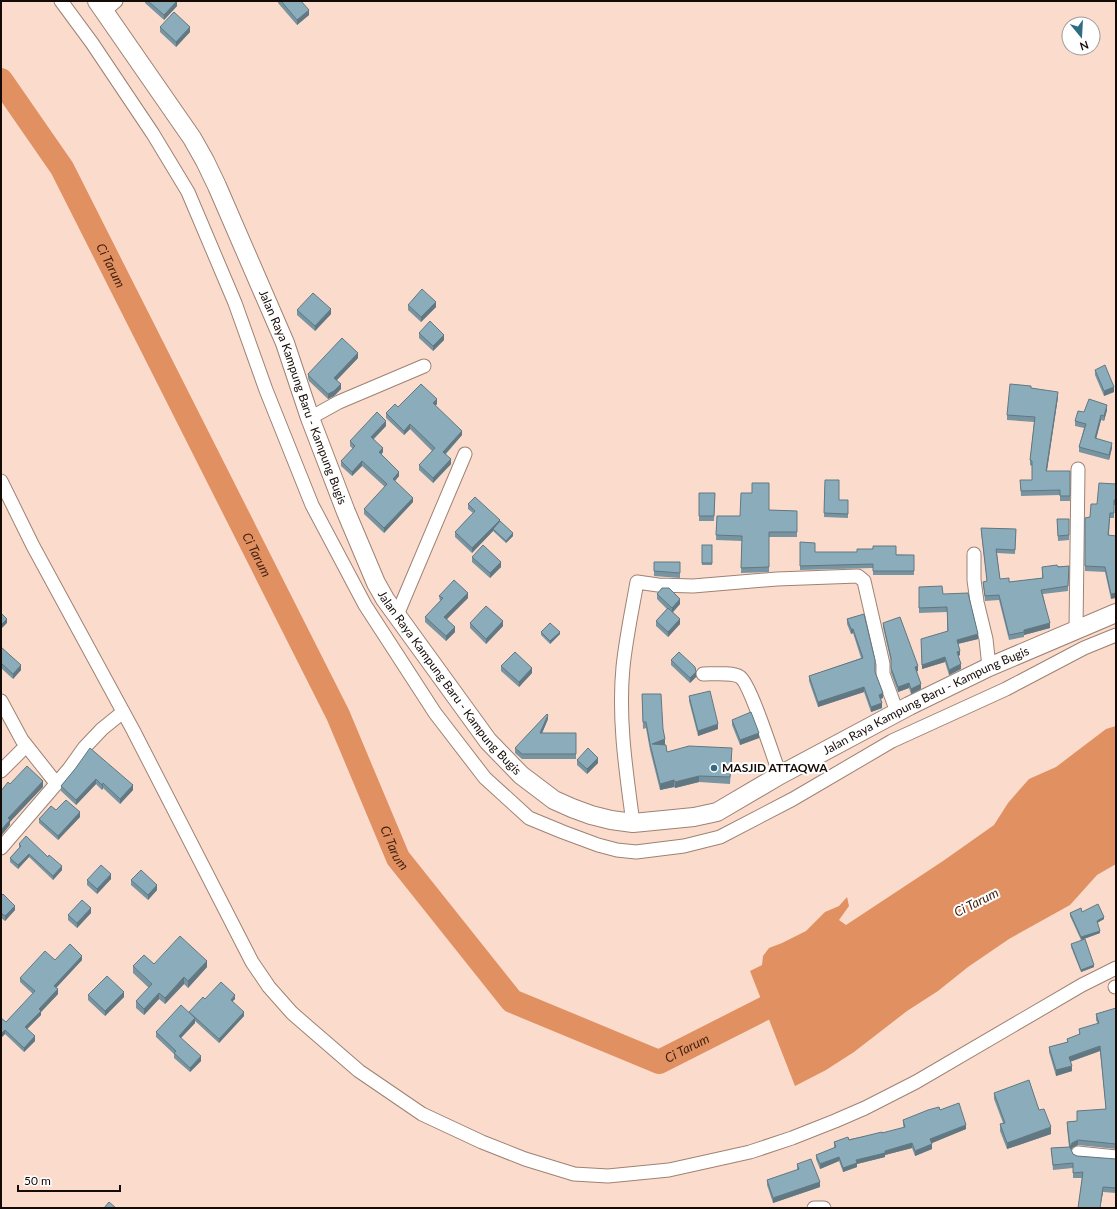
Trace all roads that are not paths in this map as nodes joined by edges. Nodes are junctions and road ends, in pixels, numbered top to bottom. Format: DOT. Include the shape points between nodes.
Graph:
graph roads {
  1 [pos="61,1"];
  2 [pos="106,4"];
  3 [pos="424,366"];
  4 [pos="310,418"];
  5 [pos="465,454"];
  6 [pos="1078,468"];
  7 [pos="1,481"];
  8 [pos="974,554"];
  9 [pos="1116,613"];
  10 [pos="397,615"];
  11 [pos="1076,630"];
  12 [pos="1116,635"];
  13 [pos="989,667"];
  14 [pos="703,674"];
  15 [pos="1,701"];
  16 [pos="123,712"];
  17 [pos="897,712"];
  18 [pos="26,746"];
  19 [pos="1,770"];
  20 [pos="780,774"];
  21 [pos="56,783"];
  22 [pos="633,823"];
  23 [pos="1,848"];
  24 [pos="1116,968"];
  25 [pos="1078,1153"];
  26 [pos="1116,1157"];
  27 [pos="814,1208"];
  28 [pos="824,1208"];
  1 -- 12 [label="street" via="153,134 188,192 235,303 266,390 312,505 365,605 435,713 485,778 529,818 598,844 636,852 684,846 720,837 793,799 892,742 1006,689 1084,648"];
  2 -- 4 [label="street, Jalan Raya Kampung Baru - Kampung Bugis" via="205,161 285,343"];
  3 -- 4 [label="street" via="339,402"];
  4 -- 10 [label="street, Jalan Raya Kampung Baru - Kampung Bugis" via="376,583"];
  5 -- 10 [label="street"];
  6 -- 11 [label="street"];
  7 -- 16 [label="street" via="33,546"];
  8 -- 13 [label="street" via="974,580"];
  9 -- 11 [label="street, Jalan Raya Kampung Baru - Kampung Bugis"];
  10 -- 22 [label="street, Jalan Raya Kampung Baru - Kampung Bugis" via="488,741 521,775 554,800 572,808 590,815"];
  11 -- 13 [label="street, Jalan Raya Kampung Baru - Kampung Bugis"];
  13 -- 17 [label="street, Jalan Raya Kampung Baru - Kampung Bugis"];
  14 -- 20 [label="street" via="735,674 745,682"];
  15 -- 18 [label="street"];
  16 -- 21 [label="street" via="102,728"];
  16 -- 24 [label="street" via="252,962 269,987 292,1013 359,1071 422,1114 506,1152 574,1174 608,1176 669,1170 750,1152 792,1138 865,1108 916,1082 1075,989"];
  17 -- 20 [label="street, Jalan Raya Kampung Baru - Kampung Bugis"];
  17 -- 22 [label="street" via="883,674 864,581 858,576 693,586 637,582 623,668 623,748"];
  18 -- 19 [label="street"];
  18 -- 21 [label="street"];
  20 -- 22 [label="street, Jalan Raya Kampung Baru - Kampung Bugis" via="714,814"];
  21 -- 23 [label="street"];
  25 -- 26 [label="street"];
  27 -- 28 [label="street"];
}
